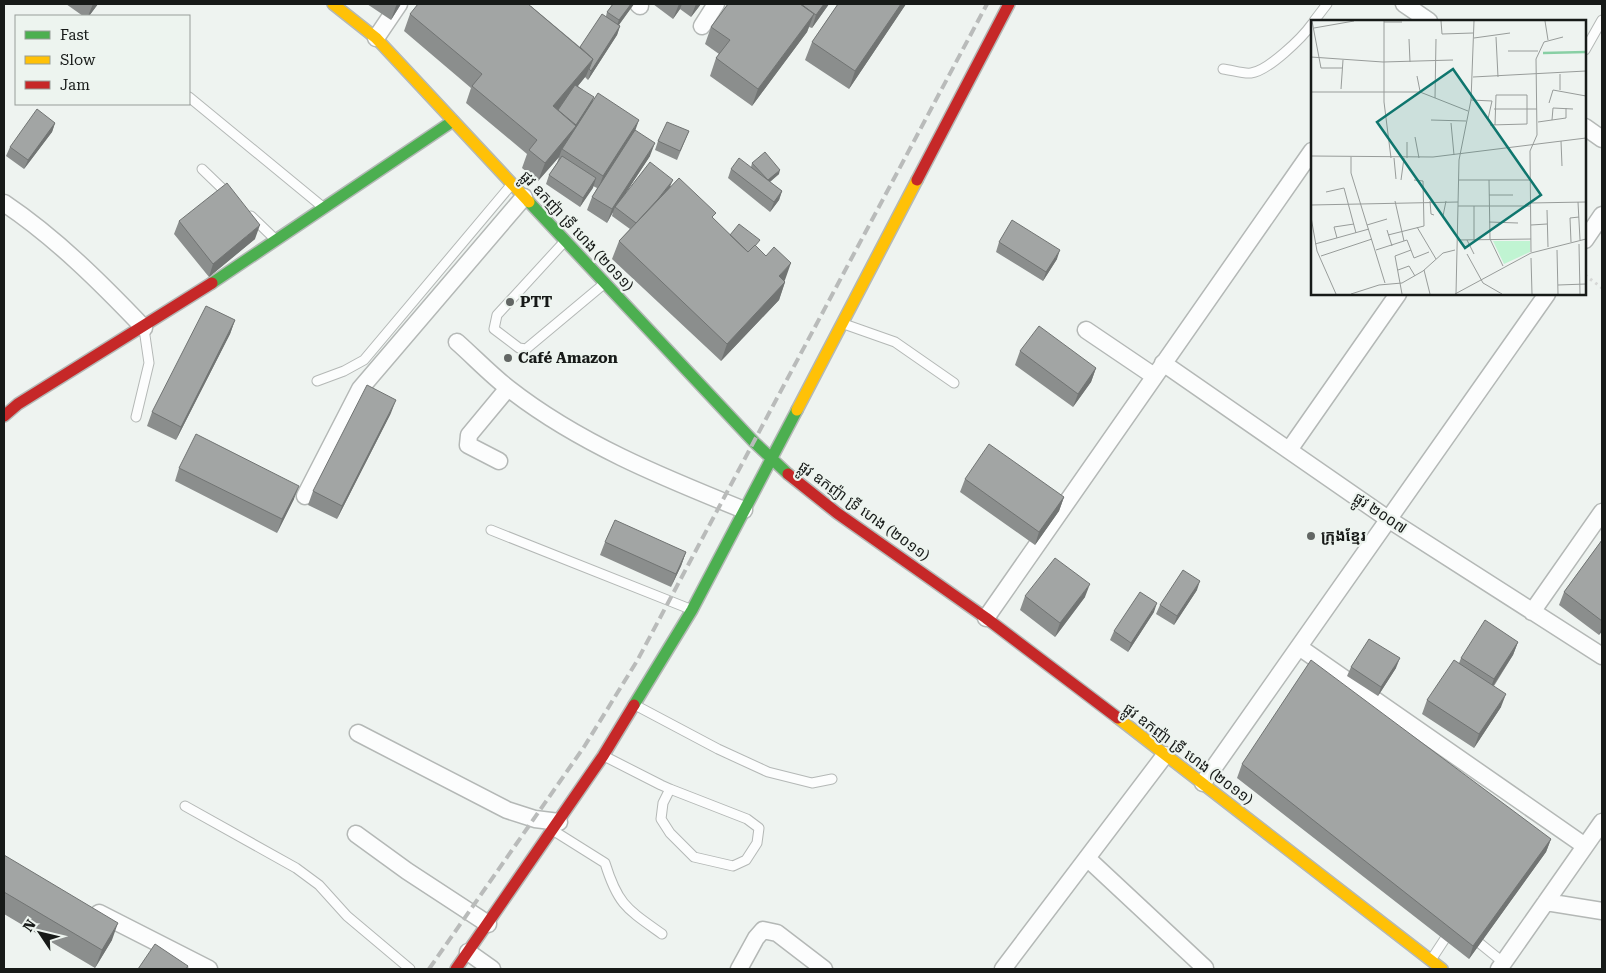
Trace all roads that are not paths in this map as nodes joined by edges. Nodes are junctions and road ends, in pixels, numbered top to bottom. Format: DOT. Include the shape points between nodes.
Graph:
graph roads {
  1 [pos="333,4"];
  2 [pos="400,4"];
  3 [pos="716,4"];
  4 [pos="1009,4"];
  5 [pos="1328,4"];
  6 [pos="1406,11"];
  7 [pos="1315,20"];
  8 [pos="1427,20"];
  9 [pos="1602,20"];
  10 [pos="702,26"];
  11 [pos="1311,26"];
  12 [pos="376,38"];
  13 [pos="1586,48"];
  14 [pos="1224,69"];
  15 [pos="190,97"];
  16 [pos="453,121"];
  17 [pos="1586,129"];
  18 [pos="1602,139"];
  19 [pos="1311,152"];
  20 [pos="202,169"];
  21 [pos="512,184"];
  22 [pos="524,197"];
  23 [pos="4,203"];
  24 [pos="326,209"];
  25 [pos="1602,215"];
  26 [pos="1586,239"];
  27 [pos="278,241"];
  28 [pos="566,241"];
  29 [pos="605,283"];
  30 [pos="1397,295"];
  31 [pos="1546,295"];
  32 [pos="841,324"];
  33 [pos="144,328"];
  34 [pos="1086,330"];
  35 [pos="457,342"];
  36 [pos="1158,370"];
  37 [pos="317,381"];
  38 [pos="954,383"];
  39 [pos="508,388"];
  40 [pos="4,416"];
  41 [pos="136,417"];
  42 [pos="1289,450"];
  43 [pos="770,458"];
  44 [pos="499,461"];
  45 [pos="305,496"];
  46 [pos="744,510"];
  47 [pos="1602,512"];
  48 [pos="1388,519"];
  49 [pos="490,530"];
  50 [pos="692,610"];
  51 [pos="1532,612"];
  52 [pos="986,618"];
  53 [pos="1299,647"];
  54 [pos="1602,656"];
  55 [pos="635,705"];
  56 [pos="358,733"];
  57 [pos="1165,755"];
  58 [pos="603,756"];
  59 [pos="832,779"];
  60 [pos="1203,784"];
  61 [pos="670,789"];
  62 [pos="185,806"];
  63 [pos="1602,822"];
  64 [pos="556,827"];
  65 [pos="356,834"];
  66 [pos="1585,846"];
  67 [pos="1088,858"];
  68 [pos="1546,902"];
  69 [pos="85,906"];
  70 [pos="1602,910"];
  71 [pos="488,924"];
  72 [pos="662,934"];
  73 [pos="468,952"];
  74 [pos="1431,960"];
  75 [pos="1502,966"];
  76 [pos="1205,968"];
  77 [pos="209,969"];
  78 [pos="410,969"];
  79 [pos="456,969"];
  80 [pos="492,969"];
  81 [pos="739,969"];
  82 [pos="824,969"];
  83 [pos="1004,969"];
  84 [pos="1442,969"];
  1 -- 12 [label="street, ផ្លូវ ឧកញ៉ា ទ្រី ហេង (២០១១)"];
  2 -- 12 [label="street"];
  3 -- 10 [label="street"];
  4 -- 32 [label="street"];
  5 -- 7 [label="lane"];
  6 -- 8 [label="street"];
  9 -- 13 [label="lane"];
  11 -- 14 [label="lane" via="1274,61 1252,73"];
  12 -- 16 [label="street, ផ្លូវ ឧកញ៉ា ទ្រី ហេង (២០១១)"];
  15 -- 24 [label="lane"];
  16 -- 21 [label="street, ផ្លូវ ឧកញ៉ា ទ្រី ហេង (២០១១)"];
  16 -- 24 [label="street"];
  17 -- 18 [label="street"];
  19 -- 36 [label="street"];
  20 -- 27 [label="lane"];
  21 -- 22 [label="street, ផ្លូវ ឧកញ៉ា ទ្រី ហេង (២០១១)"];
  21 -- 37 [label="lane" via="364,360"];
  22 -- 28 [label="street, ផ្លូវ ឧកញ៉ា ទ្រី ហេង (២០១១)"];
  22 -- 45 [label="street" via="360,389"];
  23 -- 33 [label="street" via="27,218 92,274"];
  24 -- 27 [label="street"];
  25 -- 26 [label="street"];
  27 -- 33 [label="street"];
  28 -- 29 [label="street, ផ្លូវ ឧកញ៉ា ទ្រី ហេង (២០១១)"];
  28 -- 29 [label="lane" via="497,314 494,330 519,348 526,349"];
  29 -- 43 [label="street, ផ្លូវ ឧកញ៉ា ទ្រី ហេង (២០១១)"];
  30 -- 42 [label="street"];
  31 -- 48 [label="street"];
  32 -- 38 [label="lane" via="895,342"];
  32 -- 43 [label="street"];
  33 -- 40 [label="street" via="18,404"];
  33 -- 41 [label="lane" via="149,363"];
  34 -- 36 [label="street, ផ្លូវ ២០០៧"];
  35 -- 39 [label="street"];
  36 -- 42 [label="street, ផ្លូវ ២០០៧"];
  36 -- 52 [label="street"];
  39 -- 44 [label="street" via="469,435 468,445"];
  39 -- 46 [label="street" via="553,419 633,464"];
  42 -- 48 [label="street, ផ្លូវ ២០០៧"];
  43 -- 46 [label="street"];
  43 -- 52 [label="street, ផ្លូវ ឧកញ៉ា ទ្រី ហេង (២០១១)" via="816,498"];
  46 -- 50 [label="street"];
  47 -- 51 [label="street"];
  48 -- 51 [label="street, ផ្លូវ ២០០៧"];
  48 -- 53 [label="street"];
  49 -- 50 [label="lane"];
  50 -- 55 [label="street"];
  51 -- 54 [label="street, ផ្លូវ ២០០៧"];
  52 -- 57 [label="street, ផ្លូវ ឧកញ៉ា ទ្រី ហេង (២០១១)"];
  53 -- 60 [label="street"];
  53 -- 66 [label="street"];
  55 -- 58 [label="street"];
  55 -- 59 [label="lane" via="768,772 812,783"];
  56 -- 64 [label="street" via="507,810"];
  57 -- 60 [label="street, ផ្លូវ ឧកញ៉ា ទ្រី ហេង (២០១១)"];
  57 -- 67 [label="street"];
  58 -- 61 [label="lane"];
  58 -- 64 [label="street"];
  60 -- 74 [label="street, ផ្លូវ ឧកញ៉ា ទ្រី ហេង (២០១១)"];
  61 -- 61 [label="lane" via="747,819 759,828 756,843 746,860 733,866 694,857 661,819 663,802"];
  62 -- 78 [label="lane" via="296,868 319,885 347,916"];
  63 -- 66 [label="street"];
  64 -- 71 [label="street"];
  64 -- 72 [label="lane" via="605,863 621,902"];
  65 -- 71 [label="street"];
  66 -- 68 [label="street"];
  67 -- 76 [label="street"];
  67 -- 83 [label="street"];
  68 -- 70 [label="street"];
  68 -- 75 [label="street"];
  69 -- 77 [label="street"];
  71 -- 73 [label="street"];
  73 -- 79 [label="street"];
  73 -- 80 [label="street"];
  74 -- 75 [label="lane" via="1454,926 1463,930"];
  74 -- 84 [label="street, ផ្លូវ ឧកញ៉ា ទ្រី ហេង (២០១១)"];
  81 -- 82 [label="street" via="763,930 777,933"];
}
